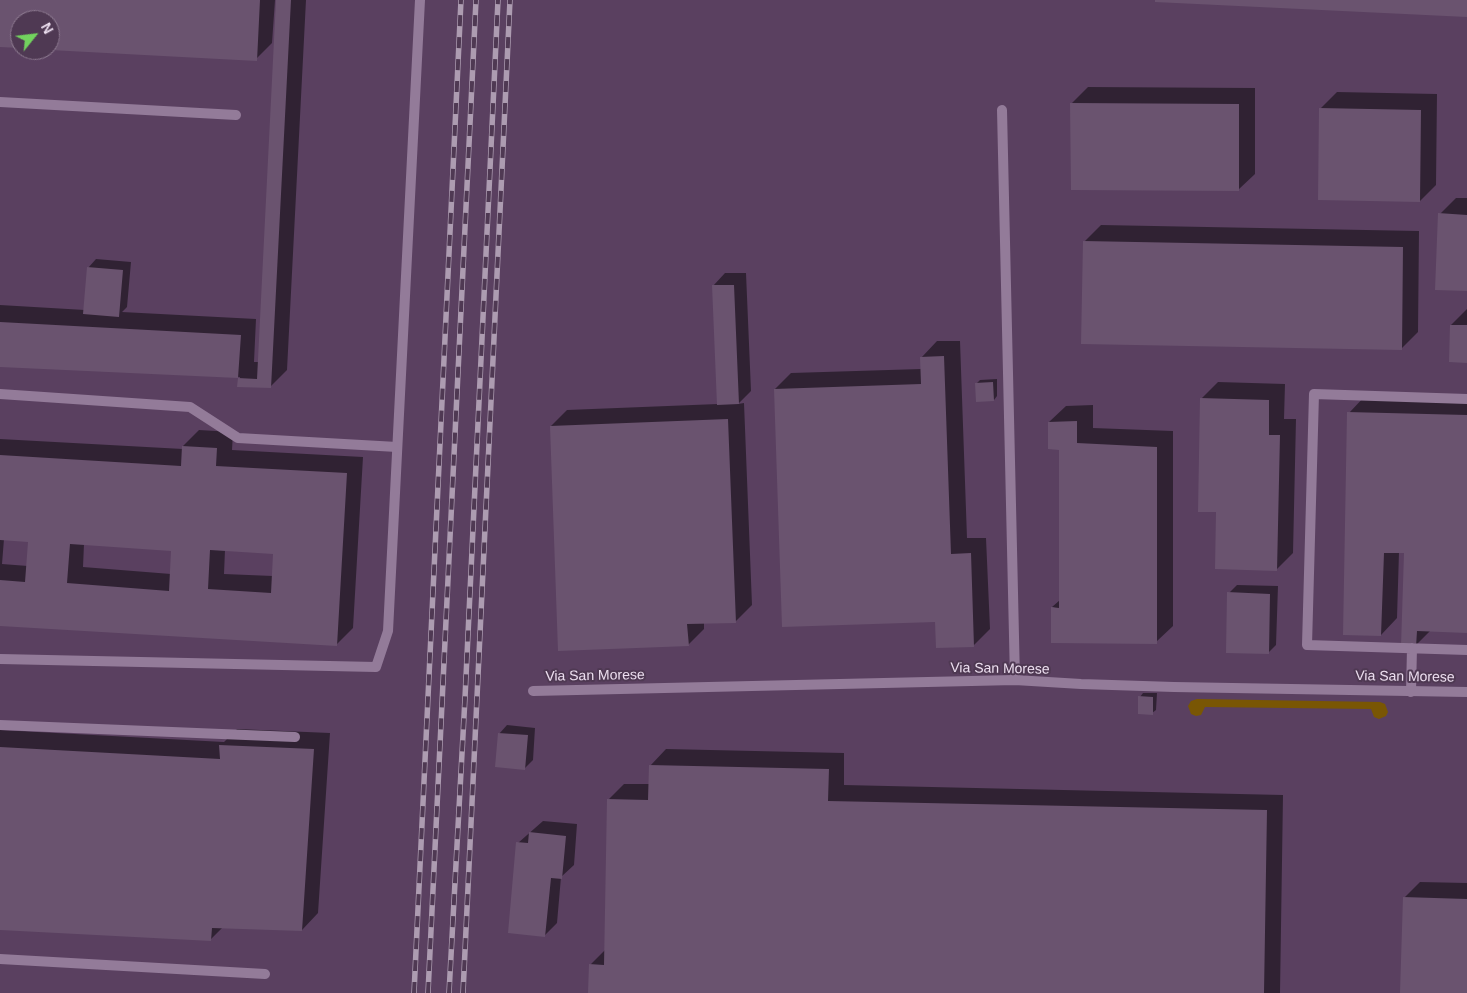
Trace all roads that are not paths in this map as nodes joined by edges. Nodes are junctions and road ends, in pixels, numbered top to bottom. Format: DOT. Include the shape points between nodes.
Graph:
graph roads {
  1 [pos="420,0"];
  2 [pos="0,102"];
  3 [pos="1002,110"];
  4 [pos="236,115"];
  5 [pos="0,394"];
  6 [pos="1467,399"];
  7 [pos="397,447"];
  8 [pos="1412,648"];
  9 [pos="1467,650"];
  10 [pos="0,659"];
  11 [pos="1015,680"];
  12 [pos="533,691"];
  13 [pos="1412,692"];
  14 [pos="1467,692"];
  15 [pos="0,725"];
  16 [pos="295,737"];
  17 [pos="0,959"];
  18 [pos="265,974"];
  1 -- 7 [label="street"];
  2 -- 4 [label="street"];
  3 -- 11 [label="street"];
  5 -- 7 [label="street" via="190,407 238,438"];
  6 -- 8 [label="street" via="1314,394 1308,645"];
  7 -- 10 [label="street" via="388,630 376,667"];
  8 -- 9 [label="street"];
  8 -- 13 [label="street"];
  11 -- 12 [label="street, Via San Morese"];
  11 -- 13 [label="street, Via San Morese"];
  13 -- 14 [label="street, Via San Morese"];
  15 -- 16 [label="street"];
  17 -- 18 [label="street"];
}
